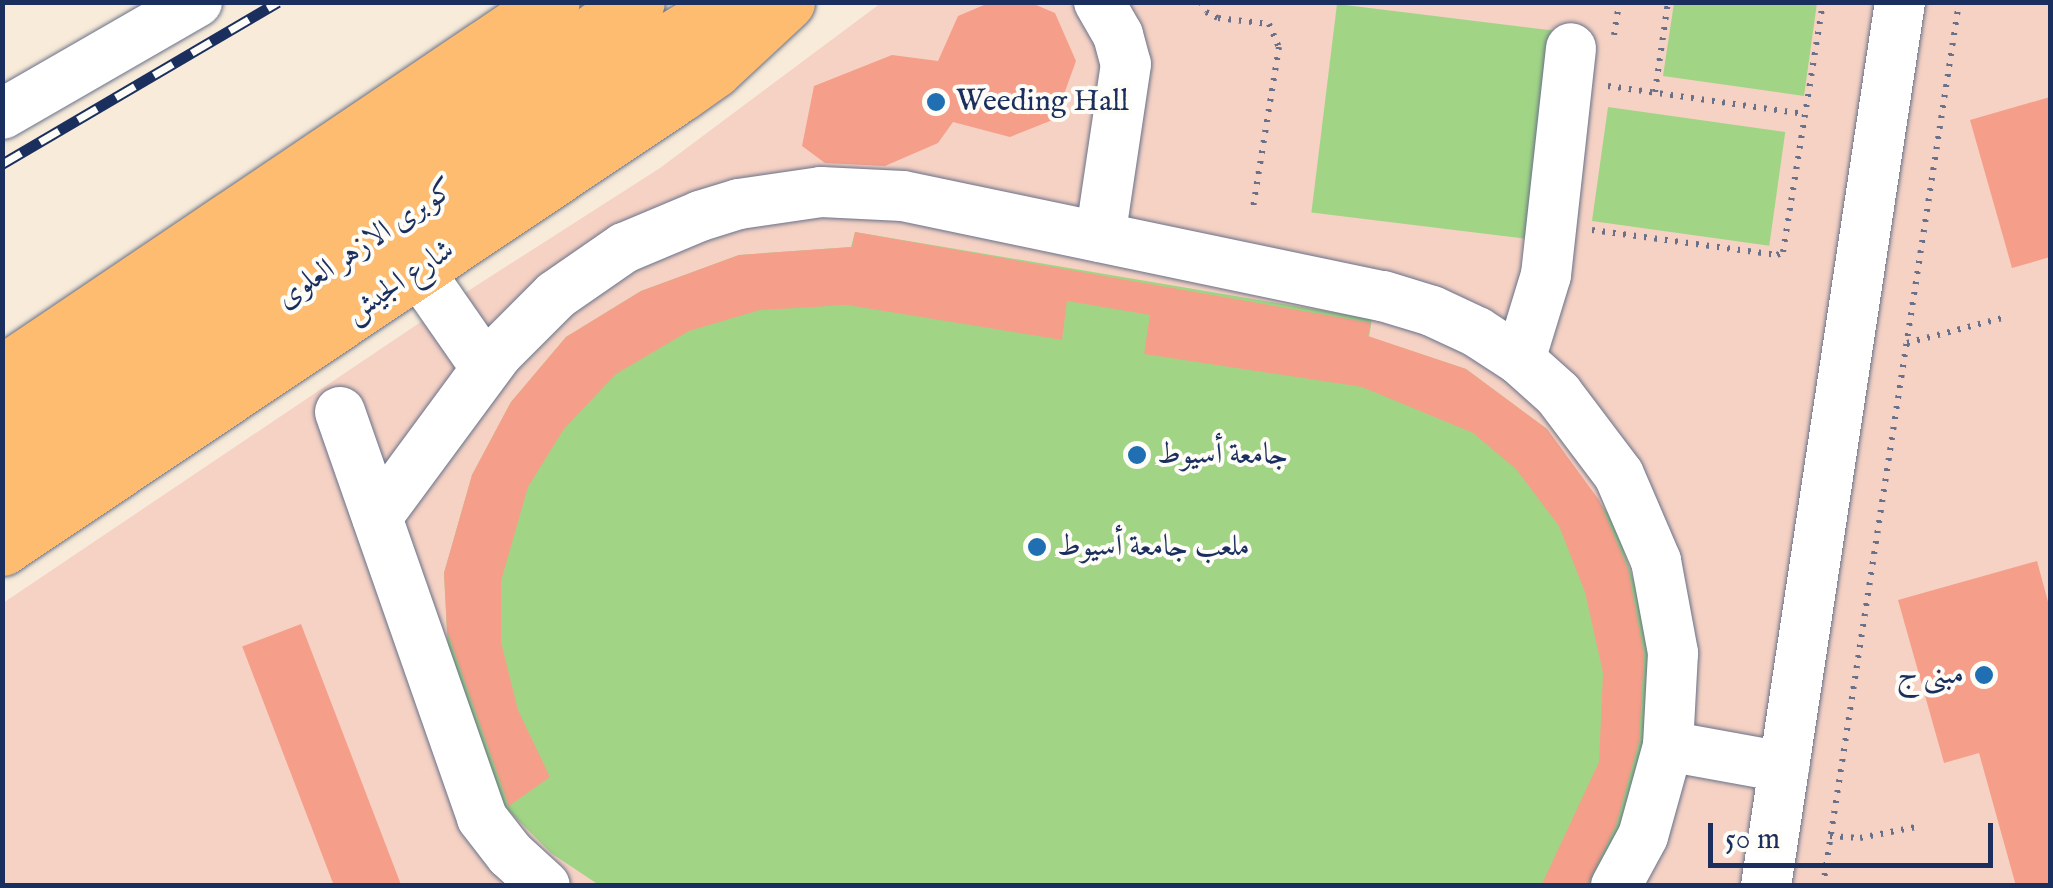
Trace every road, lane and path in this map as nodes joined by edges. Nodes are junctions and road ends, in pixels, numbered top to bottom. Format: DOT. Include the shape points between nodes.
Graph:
graph roads {
  1 [pos="197,2"];
  2 [pos="552,2"];
  3 [pos="733,2"];
  4 [pos="787,2"];
  5 [pos="1098,2"];
  6 [pos="1201,2"];
  7 [pos="1668,2"];
  8 [pos="1822,2"];
  9 [pos="1900,2"];
  10 [pos="1959,2"];
  11 [pos="640,20"];
  12 [pos="1570,48"];
  13 [pos="1606,86"];
  14 [pos="1654,92"];
  15 [pos="2,114"];
  16 [pos="1805,114"];
  17 [pos="1253,208"];
  18 [pos="1587,229"];
  19 [pos="1100,236"];
  20 [pos="418,270"];
  21 [pos="2006,317"];
  22 [pos="1906,343"];
  23 [pos="1520,360"];
  24 [pos="486,368"];
  25 [pos="2,373"];
  26 [pos="340,412"];
  27 [pos="2,431"];
  28 [pos="2,489"];
  29 [pos="377,517"];
  30 [pos="2,548"];
  31 [pos="1668,746"];
  32 [pos="1784,767"];
  33 [pos="1921,826"];
  34 [pos="1830,836"];
  35 [pos="545,886"];
  36 [pos="1616,886"];
  37 [pos="1766,886"];
  38 [pos="1823,886"];
  1 -- 15 [label="street"];
  2 -- 25 [label="main road"];
  3 -- 11 [label="main road, كوبرى الازهر العلوى"];
  4 -- 20 [label="main road, شارع الجيش" via="714,70"];
  5 -- 19 [label="street" via="1126,64"];
  6 -- 17 [label="path" via="1218,18 1269,24 1279,47"];
  7 -- 14 [label="path"];
  8 -- 16 [label="path"];
  9 -- 32 [label="street"];
  10 -- 22 [label="path"];
  11 -- 27 [label="main road, كوبرى الازهر العلوى"];
  11 -- 28 [label="main road, كوبرى الازهر العلوى"];
  12 -- 23 [label="street" via="1546,275"];
  13 -- 14 [label="path"];
  14 -- 16 [label="path"];
  16 -- 18 [label="path" via="1782,254"];
  19 -- 23 [label="street" via="1432,310"];
  19 -- 24 [label="street" via="903,196 821,192 739,204 662,230 590,270 526,322"];
  20 -- 24 [label="street"];
  20 -- 30 [label="main road, شارع الجيش"];
  21 -- 22 [label="path"];
  22 -- 34 [label="path"];
  23 -- 31 [label="street" via="1591,432 1656,561 1673,653"];
  24 -- 29 [label="street"];
  26 -- 29 [label="street"];
  29 -- 35 [label="street" via="482,818"];
  31 -- 32 [label="street"];
  31 -- 36 [label="street" via="1643,836"];
  32 -- 37 [label="street"];
  33 -- 34 [label="path" via="1860,838"];
  34 -- 38 [label="path"];
}
